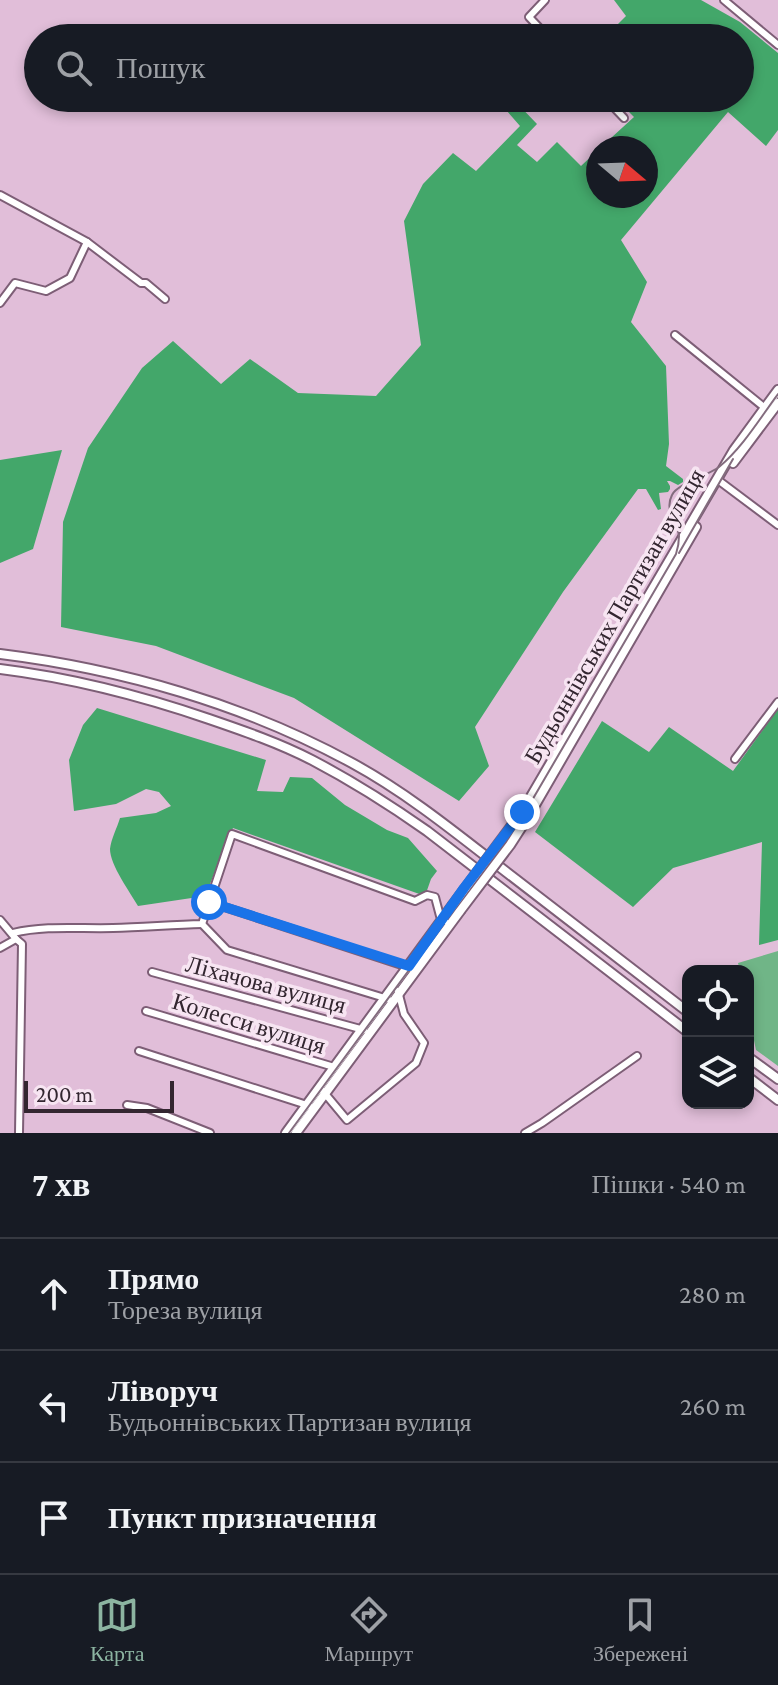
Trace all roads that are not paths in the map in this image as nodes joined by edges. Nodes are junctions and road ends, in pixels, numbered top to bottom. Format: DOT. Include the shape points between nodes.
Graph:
graph roads {
  1 [pos="545,0"];
  2 [pos="724,0"];
  3 [pos="536,24"];
  4 [pos="753,24"];
  5 [pos="754,25"];
  6 [pos="778,45"];
  7 [pos="618,112"];
  8 [pos="624,118"];
  9 [pos="0,195"];
  10 [pos="87,242"];
  11 [pos="165,299"];
  12 [pos="0,303"];
  13 [pos="675,335"];
  14 [pos="778,390"];
  15 [pos="778,403"];
  16 [pos="765,408"];
  17 [pos="720,481"];
  18 [pos="778,525"];
  19 [pos="0,654"];
  20 [pos="0,669"];
  21 [pos="778,702"];
  22 [pos="735,759"];
  23 [pos="209,902"];
  24 [pos="0,920"];
  25 [pos="202,924"];
  26 [pos="446,924"];
  27 [pos="584,931"];
  28 [pos="15,936"];
  29 [pos="575,944"];
  30 [pos="0,948"];
  31 [pos="412,969"];
  32 [pos="152,972"];
  33 [pos="396,990"];
  34 [pos="389,1000"];
  35 [pos="682,1007"];
  36 [pos="146,1011"];
  37 [pos="682,1027"];
  38 [pos="366,1032"];
  39 [pos="139,1051"];
  40 [pos="637,1056"];
  41 [pos="754,1061"];
  42 [pos="338,1070"];
  43 [pos="778,1079"];
  44 [pos="754,1082"];
  45 [pos="322,1090"];
  46 [pos="778,1100"];
  47 [pos="127,1105"];
  48 [pos="310,1106"];
  49 [pos="19,1133"];
  50 [pos="210,1133"];
  51 [pos="286,1133"];
  52 [pos="296,1133"];
  53 [pos="525,1133"];
  1 -- 3 [label="street" via="529,17"];
  2 -- 4 [label="street"];
  5 -- 6 [label="street"];
  7 -- 8 [label="street"];
  9 -- 10 [label="street"];
  10 -- 11 [label="street"];
  10 -- 12 [label="street" via="70,278 46,291 15,283"];
  13 -- 16 [label="street"];
  14 -- 16 [label="main road, Будьоннівських Партизан вулиця"];
  15 -- 17 [label="main road, Будьоннівських Партизан вулиця"];
  16 -- 17 [label="main road, Будьоннівських Партизан вулиця" via="734,450"];
  17 -- 18 [label="street"];
  17 -- 26 [label="main road, Будьоннівських Партизан вулиця, bridge" via="510,845"];
  19 -- 27 [label="main road" via="127,676 246,715 316,745 436,818"];
  20 -- 29 [label="main road" via="122,691 241,729 309,759 417,824"];
  21 -- 22 [label="street"];
  23 -- 25 [label="street"];
  23 -- 26 [label="street" via="232,834 415,901 435,897"];
  23 -- 31 [label="street"];
  24 -- 28 [label="street"];
  25 -- 28 [label="street" via="26,930"];
  25 -- 34 [label="street" via="227,950"];
  26 -- 31 [label="main road, Будьоннівських Партизан вулиця"];
  27 -- 29 [label="main road"];
  27 -- 35 [label="main road"];
  28 -- 30 [label="street"];
  28 -- 49 [label="street" via="22,944"];
  29 -- 37 [label="main road"];
  31 -- 33 [label="main road, Будьоннівських Партизан вулиця"];
  32 -- 38 [label="street, Ліхачова вулиця"];
  33 -- 34 [label="main road, Будьоннівських Партизан вулиця"];
  33 -- 45 [label="street" via="404,1014 424,1043 416,1063 347,1120"];
  34 -- 38 [label="main road, Будьоннівських Партизан вулиця"];
  36 -- 42 [label="street, Колесси вулиця"];
  38 -- 42 [label="main road, Будьоннівських Партизан вулиця"];
  39 -- 48 [label="street"];
  40 -- 53 [label="street"];
  41 -- 43 [label="main road"];
  42 -- 45 [label="main road, Будьоннівських Партизан вулиця"];
  44 -- 46 [label="main road"];
  45 -- 48 [label="main road, Будьоннівських Партизан вулиця"];
  47 -- 50 [label="street"];
  48 -- 51 [label="main road, Будьоннівських Партизан вулиця"];
  48 -- 52 [label="main road, Будьоннівських Партизан вулиця"];
}
